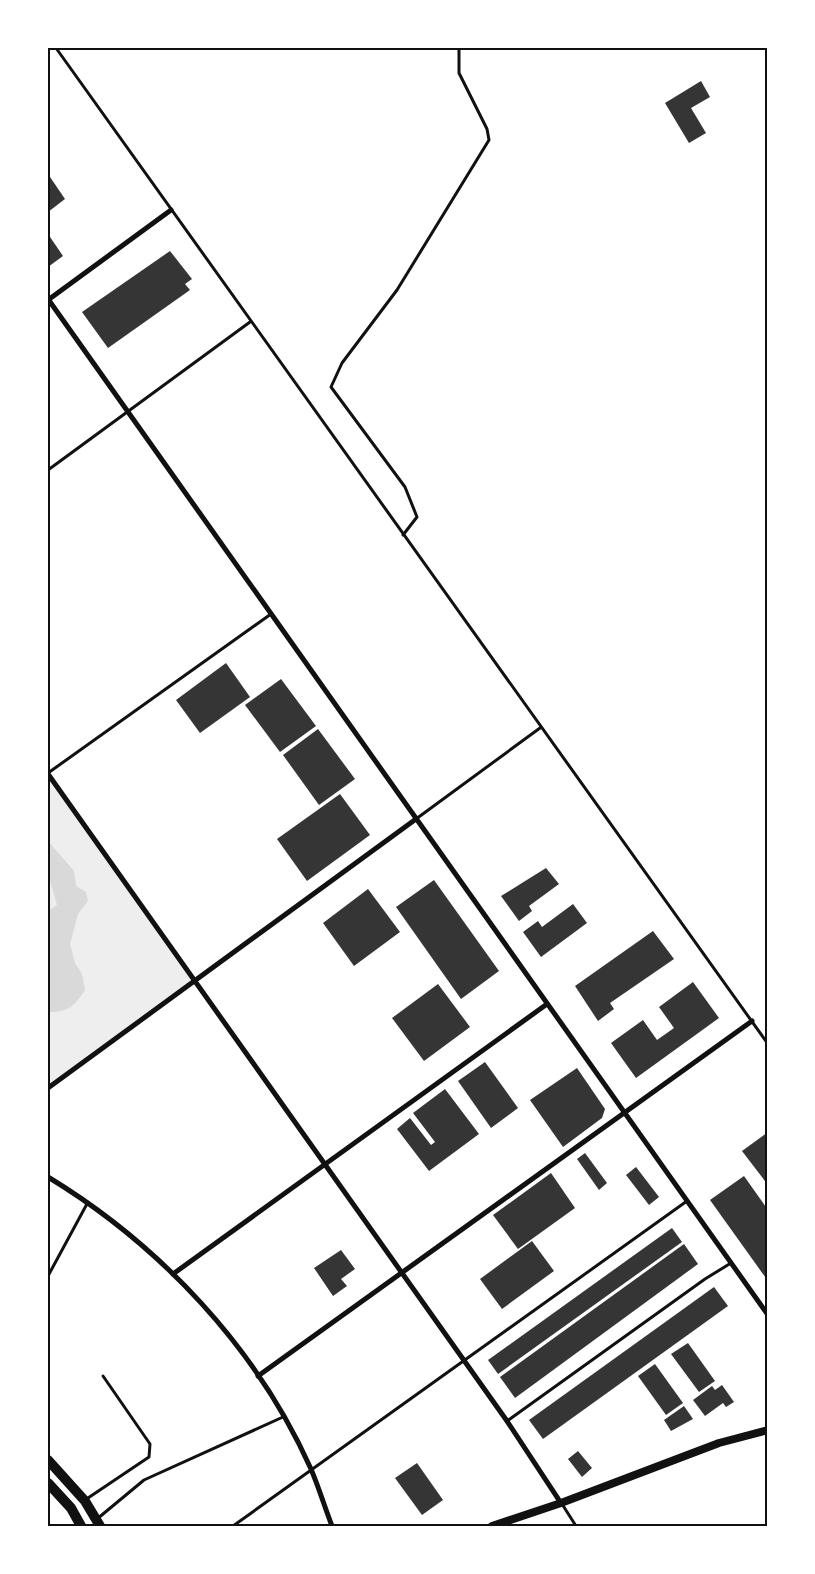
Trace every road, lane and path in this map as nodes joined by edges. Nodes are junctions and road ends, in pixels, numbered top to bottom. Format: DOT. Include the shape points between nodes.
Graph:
graph roads {
  1 [pos="56,48"];
  2 [pos="459,48"];
  3 [pos="171,210"];
  4 [pos="48,300"];
  5 [pos="250,322"];
  6 [pos="128,412"];
  7 [pos="48,470"];
  8 [pos="403,535"];
  9 [pos="271,614"];
  10 [pos="540,728"];
  11 [pos="48,773"];
  12 [pos="416,818"];
  13 [pos="194,980"];
  14 [pos="547,1004"];
  15 [pos="752,1021"];
  16 [pos="768,1044"];
  17 [pos="48,1088"];
  18 [pos="624,1113"];
  19 [pos="326,1165"];
  20 [pos="48,1177"];
  21 [pos="687,1201"];
  22 [pos="88,1202"];
  23 [pos="731,1263"];
  24 [pos="402,1272"];
  25 [pos="173,1274"];
  26 [pos="48,1276"];
  27 [pos="768,1315"];
  28 [pos="465,1362"];
  29 [pos="103,1376"];
  30 [pos="258,1376"];
  31 [pos="283,1417"];
  32 [pos="507,1421"];
  33 [pos="768,1430"];
  34 [pos="48,1460"];
  35 [pos="311,1470"];
  36 [pos="48,1483"];
  37 [pos="85,1501"];
  38 [pos="561,1503"];
  39 [pos="98,1523"];
  40 [pos="81,1526"];
  41 [pos="235,1526"];
  42 [pos="332,1526"];
  43 [pos="492,1526"];
  44 [pos="576,1526"];
  1 -- 3 [label="lane"];
  2 -- 8 [label="lane" via="458,72 487,129 489,140 397,290 342,363 331,387 405,487 418,517"];
  3 -- 4 [label="street"];
  3 -- 5 [label="lane"];
  4 -- 6 [label="street"];
  5 -- 6 [label="lane"];
  5 -- 8 [label="lane"];
  6 -- 7 [label="lane"];
  6 -- 9 [label="street"];
  8 -- 10 [label="lane"];
  9 -- 11 [label="lane"];
  9 -- 12 [label="street"];
  10 -- 12 [label="lane"];
  10 -- 15 [label="lane"];
  11 -- 13 [label="street"];
  12 -- 13 [label="street"];
  12 -- 14 [label="street"];
  13 -- 17 [label="street"];
  13 -- 19 [label="street"];
  14 -- 18 [label="street"];
  14 -- 19 [label="street"];
  15 -- 16 [label="lane"];
  15 -- 18 [label="street"];
  18 -- 21 [label="street"];
  18 -- 24 [label="street"];
  19 -- 24 [label="street"];
  19 -- 25 [label="street"];
  20 -- 22 [label="street"];
  21 -- 23 [label="street"];
  21 -- 28 [label="lane"];
  22 -- 25 [label="street"];
  22 -- 26 [label="lane"];
  23 -- 27 [label="street"];
  23 -- 32 [label="lane"];
  24 -- 28 [label="street"];
  24 -- 30 [label="street"];
  25 -- 30 [label="street" via="229,1335"];
  28 -- 32 [label="street"];
  28 -- 35 [label="lane"];
  29 -- 37 [label="lane" via="150,1444 149,1458"];
  30 -- 31 [label="street"];
  31 -- 35 [label="street"];
  31 -- 39 [label="lane" via="144,1480"];
  32 -- 38 [label="street"];
  33 -- 38 [label="street" via="718,1443"];
  34 -- 37 [label="main road"];
  35 -- 41 [label="lane"];
  35 -- 42 [label="street"];
  36 -- 40 [label="main road" via="71,1508"];
  37 -- 39 [label="main road"];
  38 -- 43 [label="street"];
  38 -- 44 [label="lane"];
}
